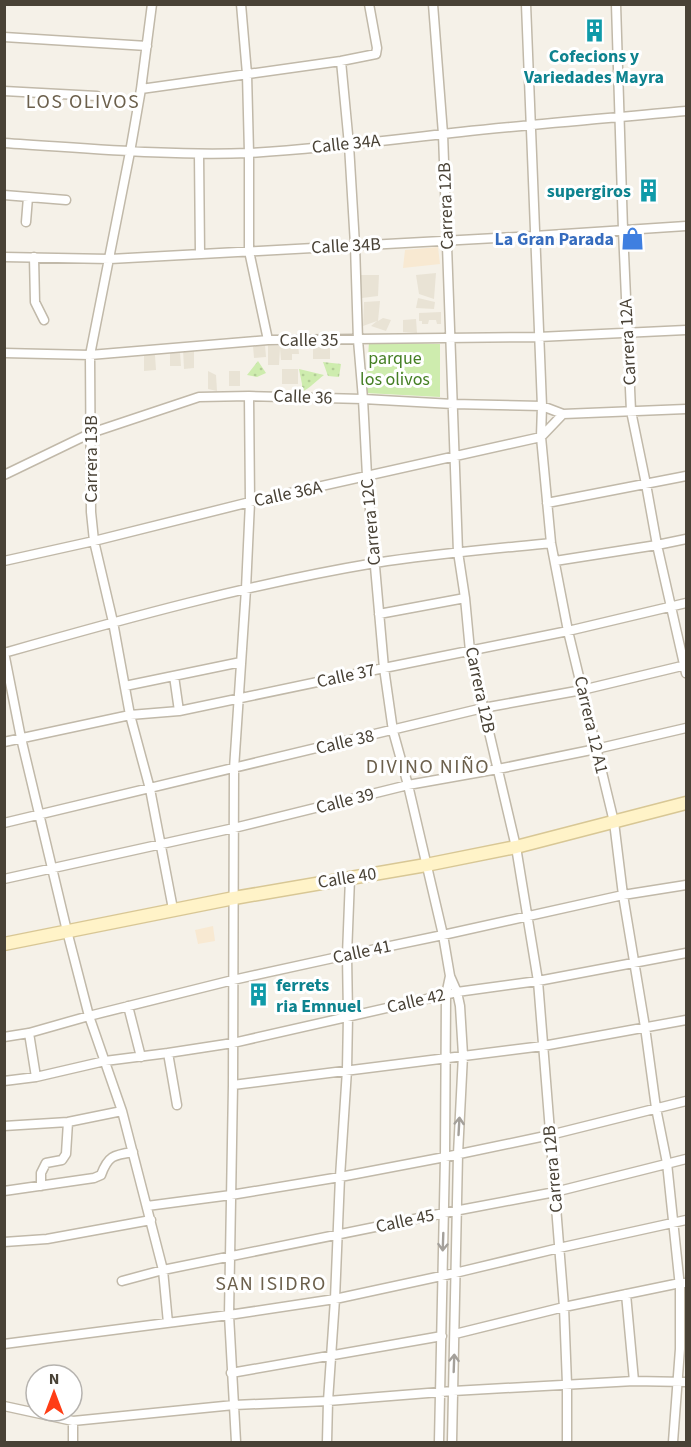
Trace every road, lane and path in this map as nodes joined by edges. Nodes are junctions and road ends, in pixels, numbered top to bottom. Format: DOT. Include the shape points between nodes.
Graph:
graph roads {
  1 [pos="152,4"];
  2 [pos="241,4"];
  3 [pos="369,4"];
  4 [pos="434,4"];
  5 [pos="526,4"];
  6 [pos="616,4"];
  7 [pos="4,37"];
  8 [pos="147,46"];
  9 [pos="342,61"];
  10 [pos="247,74"];
  11 [pos="141,89"];
  12 [pos="4,91"];
  13 [pos="98,96"];
  14 [pos="687,111"];
  15 [pos="620,117"];
  16 [pos="530,124"];
  17 [pos="443,134"];
  18 [pos="4,142"];
  19 [pos="349,145"];
  20 [pos="130,152"];
  21 [pos="249,153"];
  22 [pos="199,154"];
  23 [pos="4,195"];
  24 [pos="28,197"];
  25 [pos="66,200"];
  26 [pos="26,222"];
  27 [pos="687,226"];
  28 [pos="623,230"];
  29 [pos="534,236"];
  30 [pos="448,241"];
  31 [pos="355,245"];
  32 [pos="249,251"];
  33 [pos="201,254"];
  34 [pos="4,257"];
  35 [pos="34,257"];
  36 [pos="110,259"];
  37 [pos="45,320"];
  38 [pos="687,330"];
  39 [pos="628,332"];
  40 [pos="538,337"];
  41 [pos="451,339"];
  42 [pos="268,340"];
  43 [pos="358,340"];
  44 [pos="4,353"];
  45 [pos="90,355"];
  46 [pos="249,396"];
  47 [pos="363,399"];
  48 [pos="453,404"];
  49 [pos="542,406"];
  50 [pos="687,409"];
  51 [pos="631,411"];
  52 [pos="563,414"];
  53 [pos="91,433"];
  54 [pos="541,437"];
  55 [pos="456,455"];
  56 [pos="4,475"];
  57 [pos="367,476"];
  58 [pos="687,476"];
  59 [pos="646,484"];
  60 [pos="250,502"];
  61 [pos="547,503"];
  62 [pos="687,539"];
  63 [pos="94,542"];
  64 [pos="551,543"];
  65 [pos="657,545"];
  66 [pos="458,552"];
  67 [pos="4,561"];
  68 [pos="555,561"];
  69 [pos="375,563"];
  70 [pos="246,589"];
  71 [pos="465,598"];
  72 [pos="687,603"];
  73 [pos="670,607"];
  74 [pos="380,614"];
  75 [pos="113,622"];
  76 [pos="568,631"];
  77 [pos="470,651"];
  78 [pos="5,653"];
  79 [pos="241,662"];
  80 [pos="384,668"];
  81 [pos="686,668"];
  82 [pos="174,676"];
  83 [pos="125,686"];
  84 [pos="582,690"];
  85 [pos="238,698"];
  86 [pos="483,708"];
  87 [pos="179,711"];
  88 [pos="130,715"];
  89 [pos="687,728"];
  90 [pos="393,731"];
  91 [pos="21,738"];
  92 [pos="4,742"];
  93 [pos="596,749"];
  94 [pos="234,769"];
  95 [pos="498,769"];
  96 [pos="408,785"];
  97 [pos="150,789"];
  98 [pos="687,803"];
  99 [pos="40,815"];
  100 [pos="614,822"];
  101 [pos="4,823"];
  102 [pos="234,828"];
  103 [pos="160,845"];
  104 [pos="516,847"];
  105 [pos="426,865"];
  106 [pos="52,868"];
  107 [pos="350,878"];
  108 [pos="4,879"];
  109 [pos="687,885"];
  110 [pos="623,895"];
  111 [pos="234,898"];
  112 [pos="173,909"];
  113 [pos="527,916"];
  114 [pos="67,931"];
  115 [pos="443,935"];
  116 [pos="4,944"];
  117 [pos="687,953"];
  118 [pos="347,955"];
  119 [pos="635,963"];
  120 [pos="450,976"];
  121 [pos="232,980"];
  122 [pos="538,981"];
  123 [pos="457,992"];
  124 [pos="446,995"];
  125 [pos="128,1006"];
  126 [pos="89,1016"];
  127 [pos="348,1016"];
  128 [pos="687,1020"];
  129 [pos="645,1027"];
  130 [pos="28,1033"];
  131 [pos="4,1037"];
  132 [pos="233,1043"];
  133 [pos="543,1046"];
  134 [pos="168,1053"];
  135 [pos="463,1055"];
  136 [pos="141,1057"];
  137 [pos="447,1058"];
  138 [pos="105,1061"];
  139 [pos="346,1070"];
  140 [pos="36,1077"];
  141 [pos="4,1081"];
  142 [pos="233,1086"];
  143 [pos="687,1101"];
  144 [pos="177,1105"];
  145 [pos="656,1108"];
  146 [pos="122,1111"];
  147 [pos="68,1122"];
  148 [pos="4,1126"];
  149 [pos="550,1135"];
  150 [pos="132,1152"];
  151 [pos="458,1154"];
  152 [pos="445,1157"];
  153 [pos="687,1159"];
  154 [pos="667,1163"];
  155 [pos="340,1177"];
  156 [pos="41,1186"];
  157 [pos="4,1191"];
  158 [pos="555,1192"];
  159 [pos="231,1195"];
  160 [pos="147,1206"];
  161 [pos="458,1210"];
  162 [pos="444,1213"];
  163 [pos="151,1220"];
  164 [pos="687,1220"];
  165 [pos="674,1223"];
  166 [pos="338,1235"];
  167 [pos="4,1242"];
  168 [pos="559,1248"];
  169 [pos="230,1257"];
  170 [pos="163,1270"];
  171 [pos="683,1272"];
  172 [pos="455,1273"];
  173 [pos="442,1276"];
  174 [pos="122,1281"];
  175 [pos="683,1283"];
  176 [pos="627,1294"];
  177 [pos="336,1299"];
  178 [pos="564,1308"];
  179 [pos="229,1315"];
  180 [pos="168,1323"];
  181 [pos="455,1334"];
  182 [pos="442,1336"];
  183 [pos="4,1344"];
  184 [pos="683,1348"];
  185 [pos="332,1356"];
  186 [pos="231,1372"];
  187 [pos="634,1381"];
  188 [pos="682,1382"];
  189 [pos="567,1384"];
  190 [pos="453,1391"];
  191 [pos="441,1393"];
  192 [pos="328,1401"];
  193 [pos="234,1405"];
  194 [pos="4,1407"];
  195 [pos="24,1411"];
  196 [pos="84,1420"];
  197 [pos="73,1423"];
  198 [pos="73,1443"];
  199 [pos="236,1443"];
  200 [pos="327,1443"];
  201 [pos="439,1443"];
  202 [pos="452,1443"];
  203 [pos="567,1443"];
  204 [pos="673,1443"];
  1 -- 8 [label="street, Carrera 13B"];
  2 -- 10 [label="street"];
  3 -- 9 [label="street" via="376,54"];
  4 -- 17 [label="street, Carrera 12B"];
  5 -- 16 [label="street, Carrera 12 A1"];
  6 -- 15 [label="street, Carrera 12A"];
  7 -- 8 [label="street"];
  8 -- 11 [label="street, Carrera 13B"];
  9 -- 10 [label="street"];
  9 -- 19 [label="street, Carrera 12C"];
  10 -- 11 [label="street"];
  10 -- 21 [label="street"];
  11 -- 20 [label="street, Carrera 13B"];
  12 -- 13 [label="street"];
  14 -- 15 [label="street, Calle 34A"];
  15 -- 16 [label="street, Calle 34A"];
  15 -- 28 [label="street, Carrera 12A"];
  16 -- 17 [label="street, Calle 34A"];
  16 -- 29 [label="street, Carrera 12 A1"];
  17 -- 19 [label="street, Calle 34A"];
  17 -- 30 [label="street, Carrera 12B"];
  18 -- 20 [label="street, Calle 34A"];
  19 -- 21 [label="street, Calle 34A"];
  19 -- 31 [label="street, Carrera 12C"];
  20 -- 22 [label="street, Calle 34A"];
  20 -- 36 [label="street, Carrera 13B"];
  21 -- 22 [label="street, Calle 34A"];
  21 -- 32 [label="street"];
  22 -- 33 [label="street"];
  23 -- 24 [label="street"];
  24 -- 25 [label="street"];
  24 -- 26 [label="street"];
  27 -- 28 [label="street, Calle 34B"];
  28 -- 29 [label="street, Calle 34B"];
  28 -- 39 [label="street, Carrera 12A"];
  29 -- 30 [label="street, Calle 34B"];
  29 -- 40 [label="street, Carrera 12 A1"];
  30 -- 31 [label="street, Calle 34B"];
  30 -- 41 [label="street, Carrera 12B"];
  31 -- 32 [label="street, Calle 34B"];
  31 -- 43 [label="street, Carrera 12C"];
  32 -- 33 [label="street, Calle 34B"];
  32 -- 42 [label="street"];
  33 -- 36 [label="street, Calle 34B"];
  34 -- 35 [label="street, Calle 34B"];
  35 -- 36 [label="street, Calle 34B"];
  35 -- 37 [label="street" via="35,302"];
  36 -- 45 [label="street, Carrera 13B"];
  38 -- 39 [label="street, Calle 35"];
  39 -- 40 [label="street, Calle 35"];
  39 -- 51 [label="street, Carrera 12A"];
  40 -- 41 [label="street, Calle 35"];
  40 -- 49 [label="street, Carrera 12 A1"];
  41 -- 43 [label="street, Calle 35"];
  41 -- 48 [label="street, Carrera 12B"];
  42 -- 43 [label="street, Calle 35"];
  42 -- 45 [label="street, Calle 35"];
  43 -- 47 [label="street, Carrera 12C"];
  44 -- 45 [label="street, Calle 35"];
  45 -- 53 [label="street, Carrera 13B"];
  46 -- 47 [label="street, Calle 36"];
  46 -- 53 [label="street, Calle 36" via="199,397"];
  46 -- 60 [label="street"];
  47 -- 48 [label="street, Calle 36"];
  47 -- 57 [label="street, Carrera 12C"];
  48 -- 49 [label="street, Calle 36"];
  48 -- 55 [label="street, Carrera 12B"];
  49 -- 52 [label="street, Calle 36"];
  49 -- 54 [label="street, Carrera 12 A1"];
  50 -- 51 [label="street, Calle 36"];
  51 -- 52 [label="street, Calle 36"];
  51 -- 59 [label="street, Carrera 12A"];
  52 -- 54 [label="street"];
  53 -- 56 [label="street, Calle 36"];
  53 -- 63 [label="street, Carrera 13B"];
  54 -- 55 [label="street, Calle 36A"];
  54 -- 61 [label="street, Carrera 12 A1"];
  55 -- 57 [label="street, Calle 36A"];
  55 -- 66 [label="street, Carrera 12B"];
  57 -- 60 [label="street, Calle 36A"];
  57 -- 69 [label="street, Carrera 12C"];
  58 -- 59 [label="street"];
  59 -- 61 [label="street"];
  59 -- 65 [label="street, Carrera 12A"];
  60 -- 63 [label="street, Calle 36A"];
  60 -- 70 [label="street"];
  61 -- 64 [label="street, Carrera 12 A1"];
  62 -- 65 [label="street"];
  63 -- 67 [label="street, Calle 36A"];
  63 -- 75 [label="street, Carrera 13B"];
  64 -- 66 [label="street"];
  64 -- 68 [label="street, Carrera 12 A1"];
  65 -- 68 [label="street"];
  65 -- 73 [label="street, Carrera 12A"];
  66 -- 69 [label="street"];
  66 -- 71 [label="street, Carrera 12B"];
  68 -- 76 [label="street, Carrera 12 A1"];
  69 -- 70 [label="street"];
  69 -- 74 [label="street, Carrera 12C"];
  70 -- 75 [label="street"];
  70 -- 79 [label="street"];
  71 -- 74 [label="street"];
  71 -- 77 [label="street, Carrera 12B"];
  72 -- 73 [label="street, Calle 37"];
  73 -- 76 [label="street, Calle 37"];
  73 -- 81 [label="street, Carrera 12A"];
  74 -- 80 [label="street, Carrera 12C"];
  75 -- 78 [label="street"];
  75 -- 83 [label="street, Carrera 13B"];
  76 -- 77 [label="street, Calle 37"];
  76 -- 84 [label="street, Carrera 12 A1"];
  77 -- 80 [label="street, Calle 37"];
  77 -- 86 [label="street, Carrera 12B"];
  78 -- 91 [label="street"];
  79 -- 82 [label="street"];
  79 -- 85 [label="street"];
  80 -- 85 [label="street, Calle 37"];
  80 -- 90 [label="street, Carrera 12C"];
  81 -- 84 [label="street, Calle 38"];
  82 -- 83 [label="street"];
  82 -- 87 [label="street"];
  83 -- 88 [label="street, Carrera 13B"];
  84 -- 86 [label="street, Calle 38"];
  84 -- 93 [label="street, Carrera 12 A1"];
  85 -- 87 [label="street, Calle 37"];
  85 -- 94 [label="street"];
  86 -- 90 [label="street, Calle 38"];
  86 -- 95 [label="street, Carrera 12B"];
  87 -- 88 [label="street, Calle 37"];
  88 -- 91 [label="street, Calle 37"];
  88 -- 97 [label="street, Carrera 13B"];
  89 -- 93 [label="street, Calle 39"];
  90 -- 94 [label="street, Calle 38"];
  90 -- 96 [label="street, Carrera 12C"];
  91 -- 92 [label="street, Calle 37"];
  91 -- 99 [label="street"];
  93 -- 95 [label="street, Calle 39"];
  93 -- 100 [label="street, Carrera 12 A1"];
  94 -- 97 [label="street, Calle 38"];
  94 -- 102 [label="street"];
  95 -- 96 [label="street, Calle 39"];
  95 -- 104 [label="street, Carrera 12B"];
  96 -- 102 [label="street, Calle 39"];
  96 -- 105 [label="street, Carrera 12C"];
  97 -- 99 [label="street, Calle 38"];
  97 -- 103 [label="street, Carrera 13B"];
  98 -- 100 [label="street, Calle 40"];
  99 -- 101 [label="street, Calle 38"];
  99 -- 106 [label="street"];
  100 -- 104 [label="street, Calle 40"];
  100 -- 110 [label="street, Carrera 12 A1"];
  102 -- 103 [label="street, Calle 39"];
  102 -- 111 [label="street"];
  103 -- 106 [label="street, Calle 39"];
  103 -- 112 [label="street, Carrera 13B"];
  104 -- 105 [label="street, Calle 40"];
  104 -- 113 [label="street, Carrera 12B"];
  105 -- 107 [label="street, Calle 40"];
  105 -- 115 [label="street, Carrera 12C"];
  106 -- 108 [label="street, Calle 39"];
  106 -- 114 [label="street"];
  107 -- 111 [label="street, Calle 40"];
  107 -- 118 [label="street"];
  109 -- 110 [label="street, Calle 41"];
  110 -- 113 [label="street, Calle 41"];
  110 -- 119 [label="street, Carrera 12 A1"];
  111 -- 112 [label="street, Calle 40"];
  111 -- 121 [label="street"];
  112 -- 114 [label="street, Calle 40"];
  113 -- 115 [label="street, Calle 41"];
  113 -- 122 [label="street, Carrera 12B"];
  114 -- 116 [label="street, Calle 40"];
  114 -- 126 [label="street"];
  115 -- 118 [label="street, Calle 41"];
  115 -- 120 [label="street, Carrera 12C"];
  117 -- 119 [label="street, Calle 42"];
  118 -- 121 [label="street, Calle 41"];
  118 -- 127 [label="street"];
  119 -- 122 [label="street, Calle 42"];
  119 -- 129 [label="street, Carrera 12 A1"];
  120 -- 123 [label="street, Carrera 12C"];
  120 -- 124 [label="street, Carrera 12C"];
  121 -- 125 [label="street, Calle 41"];
  121 -- 132 [label="street"];
  122 -- 123 [label="street, Calle 42"];
  122 -- 133 [label="street, Carrera 12B"];
  123 -- 124 [label="street, Calle 42"];
  123 -- 135 [label="street, Carrera 12C"];
  124 -- 127 [label="street, Calle 42"];
  124 -- 137 [label="street, Carrera 12C"];
  125 -- 126 [label="street, Calle 41"];
  125 -- 136 [label="street"];
  126 -- 130 [label="street, Calle 41"];
  126 -- 138 [label="street"];
  127 -- 132 [label="street, Calle 42"];
  127 -- 139 [label="street"];
  128 -- 129 [label="street"];
  129 -- 133 [label="street"];
  129 -- 145 [label="street, Carrera 12 A1"];
  130 -- 131 [label="street, Calle 41"];
  130 -- 140 [label="street"];
  132 -- 134 [label="street, Calle 42"];
  132 -- 142 [label="street"];
  133 -- 135 [label="street"];
  133 -- 149 [label="street, Carrera 12B"];
  134 -- 136 [label="street, Calle 42"];
  134 -- 144 [label="street"];
  135 -- 137 [label="street"];
  151 -- 135 [label="street, Carrera 12C, one-way"];
  136 -- 138 [label="street, Calle 42"];
  137 -- 139 [label="street"];
  137 -- 152 [label="street, Carrera 12C"];
  138 -- 140 [label="street, Calle 42"];
  138 -- 146 [label="street"];
  139 -- 142 [label="street"];
  139 -- 155 [label="street"];
  140 -- 141 [label="street, Calle 42"];
  142 -- 159 [label="street"];
  143 -- 145 [label="street"];
  145 -- 149 [label="street"];
  145 -- 154 [label="street, Carrera 12 A1"];
  146 -- 147 [label="street"];
  146 -- 150 [label="street"];
  147 -- 148 [label="street"];
  147 -- 156 [label="street" via="66,1154 63,1160 46,1163"];
  149 -- 151 [label="street"];
  149 -- 158 [label="street, Carrera 12B"];
  150 -- 156 [label="street" via="115,1155 106,1162 101,1175 94,1178"];
  150 -- 160 [label="street"];
  151 -- 152 [label="street"];
  151 -- 161 [label="street, Carrera 12C"];
  152 -- 155 [label="street"];
  152 -- 162 [label="street, Carrera 12C"];
  153 -- 154 [label="street, Calle 45"];
  154 -- 158 [label="street, Calle 45"];
  154 -- 165 [label="street, Carrera 12 A1"];
  155 -- 159 [label="street"];
  155 -- 166 [label="street"];
  156 -- 157 [label="street"];
  158 -- 161 [label="street, Calle 45"];
  158 -- 168 [label="street, Carrera 12B"];
  159 -- 160 [label="street"];
  159 -- 169 [label="street"];
  160 -- 163 [label="street"];
  161 -- 162 [label="street, Calle 45"];
  161 -- 172 [label="street, Carrera 12C"];
  162 -- 166 [label="street, Calle 45"];
  162 -- 173 [label="street, Carrera 12C, one-way"];
  163 -- 167 [label="street" via="47,1239"];
  163 -- 170 [label="street"];
  164 -- 165 [label="street"];
  165 -- 168 [label="street"];
  165 -- 171 [label="street, Carrera 12 A1"];
  166 -- 169 [label="street, Calle 45"];
  166 -- 177 [label="street"];
  168 -- 172 [label="street"];
  168 -- 178 [label="street, Carrera 12B"];
  169 -- 170 [label="street, Calle 45"];
  169 -- 179 [label="street"];
  170 -- 174 [label="street, Calle 45"];
  170 -- 180 [label="street"];
  171 -- 175 [label="street, Carrera 12 A1"];
  172 -- 173 [label="street"];
  172 -- 181 [label="street, Carrera 12C"];
  173 -- 177 [label="street"];
  173 -- 182 [label="street, Carrera 12C"];
  175 -- 176 [label="street"];
  175 -- 184 [label="street, Carrera 12 A1"];
  176 -- 178 [label="street"];
  176 -- 187 [label="street"];
  177 -- 179 [label="street"];
  177 -- 185 [label="street"];
  178 -- 181 [label="street"];
  178 -- 189 [label="street, Carrera 12B"];
  179 -- 180 [label="street"];
  179 -- 186 [label="street"];
  180 -- 183 [label="street"];
  190 -- 181 [label="street, Carrera 12C, one-way"];
  182 -- 185 [label="street"];
  182 -- 191 [label="street, Carrera 12C"];
  184 -- 188 [label="street, Carrera 12 A1"];
  185 -- 186 [label="street"];
  185 -- 192 [label="street"];
  186 -- 193 [label="street"];
  187 -- 188 [label="street"];
  187 -- 189 [label="street"];
  188 -- 204 [label="street, Carrera 12 A1"];
  189 -- 190 [label="street"];
  189 -- 203 [label="street, Carrera 12B"];
  190 -- 191 [label="street"];
  190 -- 202 [label="street, Carrera 12C"];
  191 -- 192 [label="street"];
  191 -- 201 [label="street, Carrera 12C"];
  192 -- 193 [label="street"];
  192 -- 200 [label="street"];
  193 -- 196 [label="street"];
  193 -- 199 [label="street"];
  194 -- 195 [label="street"];
  197 -- 198 [label="street"];
}
